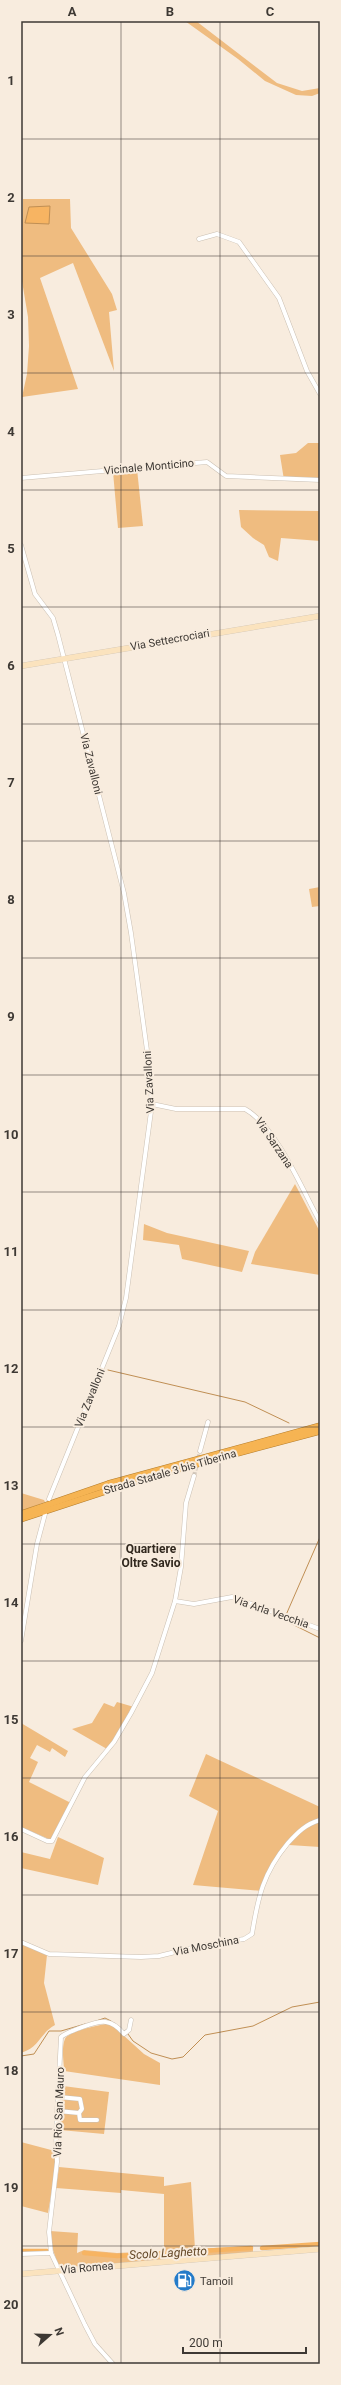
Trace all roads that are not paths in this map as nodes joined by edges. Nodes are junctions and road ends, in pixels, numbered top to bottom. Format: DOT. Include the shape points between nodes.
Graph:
graph roads {
  1 [pos="199,240"];
  2 [pos="320,394"];
  3 [pos="21,478"];
  4 [pos="320,480"];
  5 [pos="21,545"];
  6 [pos="320,616"];
  7 [pos="64,658"];
  8 [pos="21,666"];
  9 [pos="152,1104"];
  10 [pos="320,1222"];
  11 [pos="208,1422"];
  12 [pos="320,1426"];
  13 [pos="320,1431"];
  14 [pos="200,1451"];
  15 [pos="194,1476"];
  16 [pos="49,1499"];
  17 [pos="21,1514"];
  18 [pos="44,1514"];
  19 [pos="21,1519"];
  20 [pos="175,1601"];
  21 [pos="320,1629"];
  22 [pos="21,1641"];
  23 [pos="320,1820"];
  24 [pos="21,1829"];
  25 [pos="21,1942"];
  26 [pos="132,2020"];
  27 [pos="59,2097"];
  28 [pos="58,2112"];
  29 [pos="79,2113"];
  30 [pos="97,2120"];
  31 [pos="320,2249"];
  32 [pos="51,2253"];
  33 [pos="21,2254"];
  34 [pos="59,2271"];
  35 [pos="21,2274"];
  36 [pos="113,2364"];
  1 -- 2 [label="street" via="217,234 239,242 277,294 307,371"];
  3 -- 4 [label="street, Vicinale Monticino" via="207,462 226,476"];
  5 -- 7 [label="street, Via Zavalloni" via="35,594 54,620"];
  6 -- 7 [label="main road, Via Settecrociari"];
  7 -- 8 [label="main road, Via Settecrociari"];
  7 -- 9 [label="street, Via Zavalloni" via="124,894 150,1064"];
  9 -- 10 [label="street, Via Sarzana" via="176,1109 245,1109 254,1114 287,1159"];
  9 -- 16 [label="street, Via Zavalloni" via="126,1298 119,1326"];
  11 -- 14 [label="street"];
  12 -- 17 [label="highway, Strada Statale 3 bis Tiberina" via="108,1484"];
  13 -- 19 [label="highway, Strada Statale 3 bis Tiberina" via="152,1476"];
  15 -- 20 [label="street" via="187,1496 181,1567"];
  18 -- 22 [label="street"];
  20 -- 21 [label="street, Via Arla Vecchia" via="194,1604 232,1597"];
  20 -- 24 [label="street" via="144,1689 114,1742 85,1777 52,1841"];
  23 -- 25 [label="street, Via Moschina" via="307,1824 268,1869 252,1934 244,1939 159,1956 141,1957 49,1954"];
  26 -- 27 [label="street, Via Rio San Mauro" via="129,2030 124,2034 117,2026 104,2021 66,2033 61,2037"];
  27 -- 28 [label="street, Via Rio San Mauro"];
  27 -- 29 [label="street" via="80,2099 82,2109"];
  28 -- 29 [label="street"];
  28 -- 32 [label="street, Via Rio San Mauro" via="57,2162 49,2232"];
  29 -- 30 [label="street" via="80,2120"];
  31 -- 34 [label="main road, Via Romea"];
  32 -- 33 [label="street"];
  32 -- 34 [label="street, Via Rio San Mauro"];
  34 -- 35 [label="main road, Via Romea"];
  34 -- 36 [label="street, Via Rio San Mauro" via="95,2344"];
}
